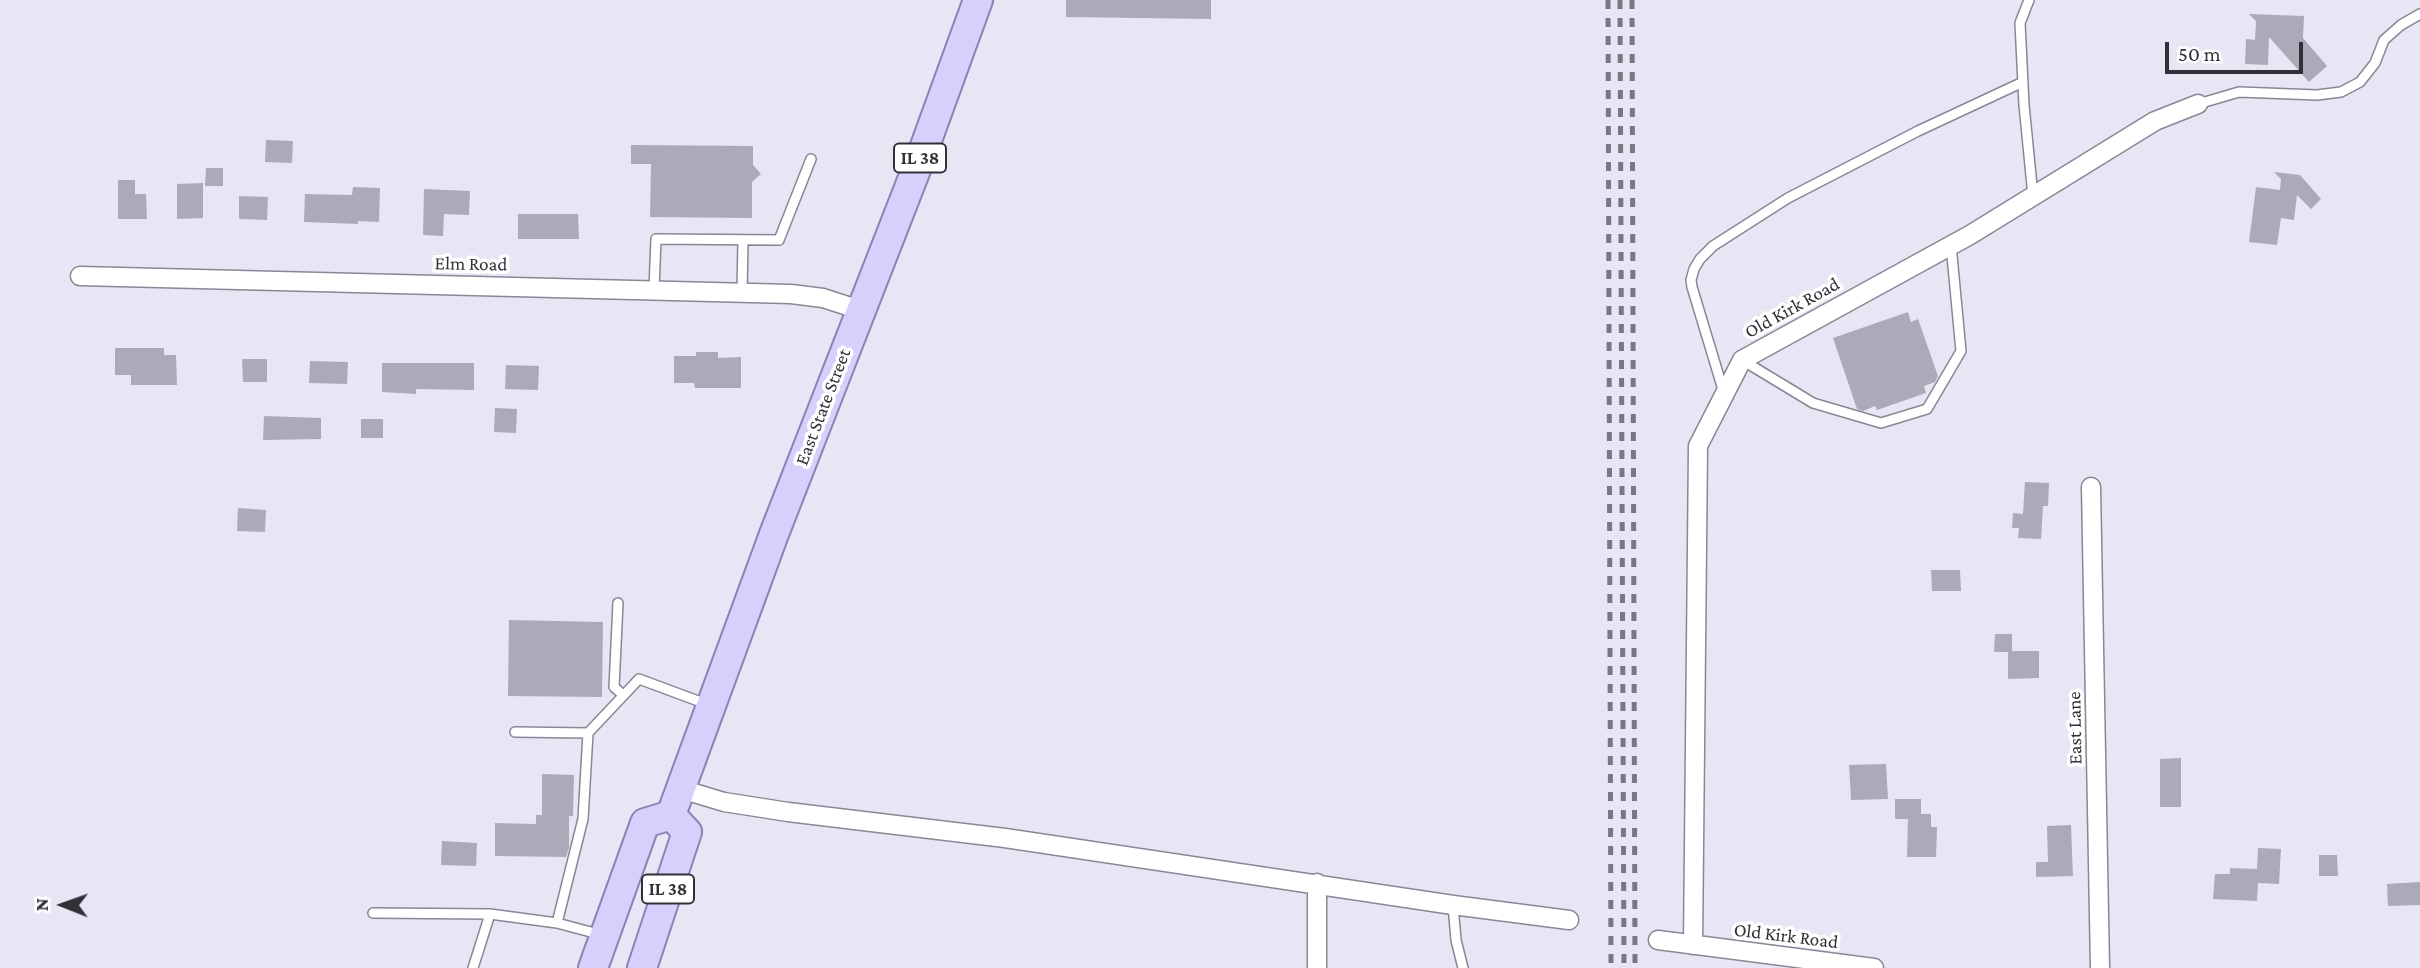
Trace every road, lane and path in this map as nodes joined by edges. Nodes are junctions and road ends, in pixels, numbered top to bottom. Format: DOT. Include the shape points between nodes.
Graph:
graph roads {
  1 [pos="978,0"];
  2 [pos="2029,0"];
  3 [pos="2420,14"];
  4 [pos="2023,82"];
  5 [pos="2199,104"];
  6 [pos="811,159"];
  7 [pos="2033,196"];
  8 [pos="743,240"];
  9 [pos="1951,245"];
  10 [pos="80,276"];
  11 [pos="654,289"];
  12 [pos="742,294"];
  13 [pos="860,310"];
  14 [pos="1742,360"];
  15 [pos="1724,395"];
  16 [pos="2091,488"];
  17 [pos="618,603"];
  18 [pos="623,695"];
  19 [pos="711,705"];
  20 [pos="515,732"];
  21 [pos="588,733"];
  22 [pos="676,802"];
  23 [pos="1317,883"];
  24 [pos="1453,905"];
  25 [pos="373,914"];
  26 [pos="490,914"];
  27 [pos="1569,920"];
  28 [pos="557,923"];
  29 [pos="604,936"];
  30 [pos="1658,940"];
  31 [pos="1692,945"];
  32 [pos="473,968"];
  33 [pos="593,968"];
  34 [pos="642,968"];
  35 [pos="1317,968"];
  36 [pos="1463,968"];
  37 [pos="1874,968"];
  38 [pos="2100,968"];
  1 -- 13 [label="main road, East State Street / IL 38"];
  2 -- 4 [label="lane" via="2020,23"];
  3 -- 5 [label="lane" via="2384,40 2375,63 2360,82 2341,92 2239,92"];
  4 -- 7 [label="lane"];
  4 -- 15 [label="lane" via="1788,198 1700,259 1692,287"];
  5 -- 7 [label="street, Old Kirk Road" via="2155,121"];
  6 -- 8 [label="lane" via="779,240"];
  7 -- 9 [label="street, Old Kirk Road"];
  8 -- 11 [label="lane" via="656,239"];
  8 -- 12 [label="lane"];
  9 -- 14 [label="street, Old Kirk Road"];
  9 -- 14 [label="lane" via="1961,351 1927,409 1881,423 1813,404"];
  10 -- 11 [label="street, Elm Road"];
  11 -- 12 [label="street, Elm Road"];
  12 -- 13 [label="street, Elm Road" via="823,298"];
  13 -- 19 [label="main road, East State Street / IL 38"];
  14 -- 15 [label="street, Old Kirk Road"];
  15 -- 31 [label="street, Old Kirk Road" via="1698,446"];
  16 -- 38 [label="street, East Lane"];
  17 -- 18 [label="lane" via="614,687"];
  18 -- 19 [label="lane" via="639,679"];
  18 -- 21 [label="lane"];
  19 -- 22 [label="main road, East State Street / IL 38"];
  20 -- 21 [label="lane"];
  21 -- 28 [label="lane" via="583,819"];
  22 -- 23 [label="street" via="724,802"];
  22 -- 29 [label="main road, IL 38" via="645,823"];
  22 -- 34 [label="main road, IL 38" via="687,832"];
  23 -- 24 [label="street"];
  23 -- 35 [label="street"];
  24 -- 27 [label="street"];
  24 -- 36 [label="lane" via="1455,940"];
  25 -- 26 [label="lane"];
  26 -- 28 [label="lane"];
  26 -- 32 [label="lane"];
  28 -- 29 [label="lane"];
  29 -- 33 [label="main road, IL 38"];
  30 -- 31 [label="street, Old Kirk Road"];
  31 -- 37 [label="street, Old Kirk Road"];
}
